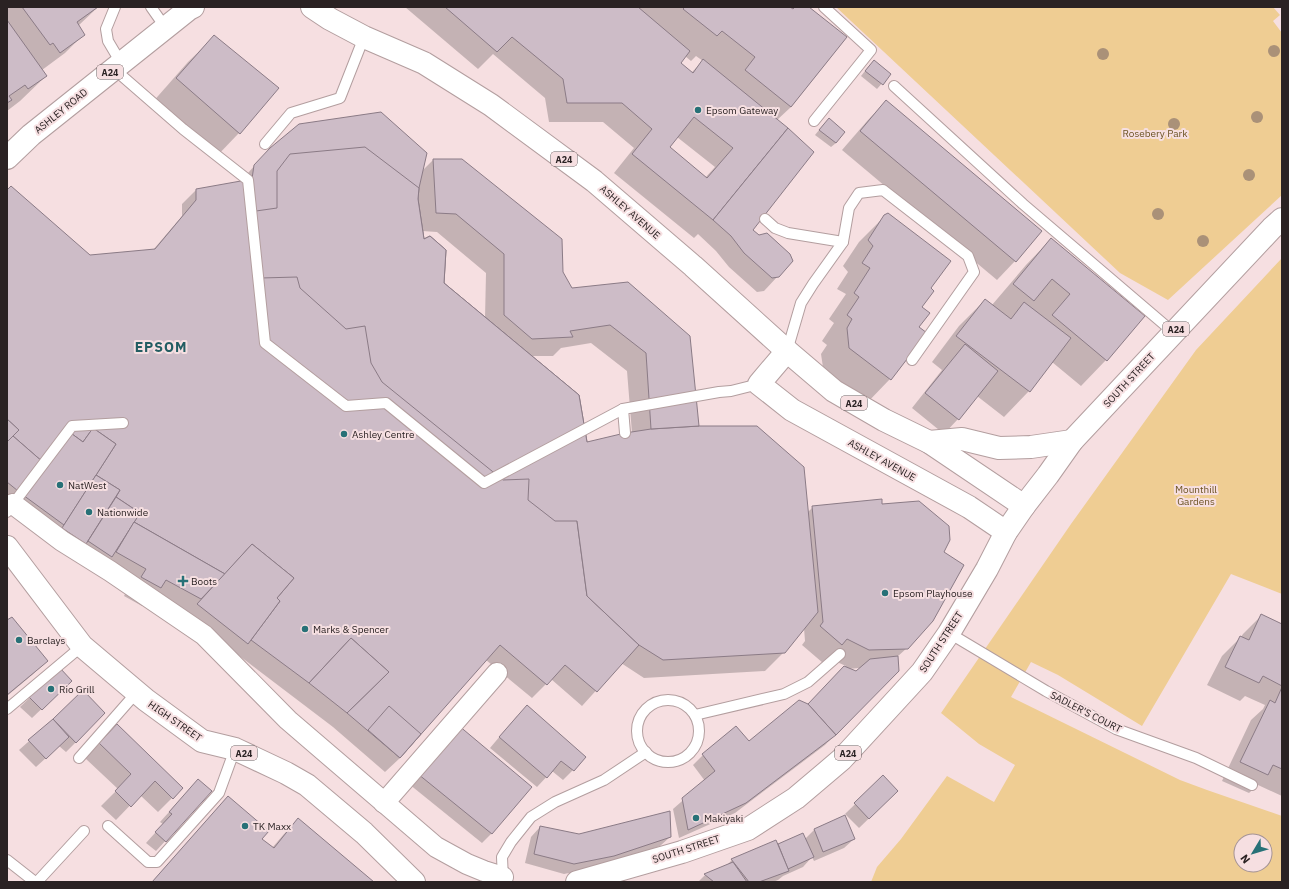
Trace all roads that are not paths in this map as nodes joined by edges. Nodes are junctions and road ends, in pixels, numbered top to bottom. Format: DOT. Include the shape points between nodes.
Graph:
graph roads {
  1 [pos="115,7"];
  2 [pos="151,7"];
  3 [pos="193,7"];
  4 [pos="312,7"];
  5 [pos="824,7"];
  6 [pos="165,27"];
  7 [pos="364,37"];
  8 [pos="118,66"];
  9 [pos="894,86"];
  10 [pos="814,121"];
  11 [pos="265,144"];
  12 [pos="7,158"];
  13 [pos="765,219"];
  14 [pos="1282,219"];
  15 [pos="843,242"];
  16 [pos="1173,332"];
  17 [pos="787,351"];
  18 [pos="912,360"];
  19 [pos="759,384"];
  20 [pos="623,409"];
  21 [pos="123,423"];
  22 [pos="625,433"];
  23 [pos="1072,441"];
  24 [pos="929,442"];
  25 [pos="1024,506"];
  26 [pos="10,508"];
  27 [pos="1006,532"];
  28 [pos="7,546"];
  29 [pos="949,633"];
  30 [pos="82,646"];
  31 [pos="840,654"];
  32 [pos="497,673"];
  33 [pos="137,692"];
  34 [pos="7,709"];
  35 [pos="695,715"];
  36 [pos="235,749"];
  37 [pos="646,752"];
  38 [pos="79,758"];
  39 [pos="1252,785"];
  40 [pos="384,803"];
  41 [pos="108,826"];
  42 [pos="84,831"];
  43 [pos="7,860"];
  44 [pos="503,879"];
  45 [pos="36,882"];
  46 [pos="414,882"];
  47 [pos="577,882"];
  1 -- 8 [label="lane" via="106,29"];
  2 -- 6 [label="lane"];
  3 -- 6 [label="highway, ASHLEY ROAD / A24"];
  4 -- 7 [label="highway, ASHLEY AVENUE / A24"];
  5 -- 10 [label="lane" via="871,50"];
  6 -- 8 [label="highway, ASHLEY ROAD / A24"];
  7 -- 11 [label="lane" via="340,98 291,113"];
  7 -- 17 [label="highway, ASHLEY AVENUE / A24" via="424,64 471,92 581,171 693,266"];
  8 -- 12 [label="highway, ASHLEY ROAD / A24" via="31,135"];
  8 -- 20 [label="lane" via="183,129 248,180 265,343 346,406 386,403 484,483"];
  9 -- 16 [label="lane" via="1023,204"];
  13 -- 15 [label="lane" via="788,233"];
  14 -- 16 [label="highway, SOUTH STREET / A24"];
  15 -- 17 [label="lane" via="801,303"];
  15 -- 18 [label="lane" via="849,208 859,193 883,190 968,256 974,272"];
  16 -- 23 [label="highway, SOUTH STREET / A24"];
  17 -- 19 [label="highway"];
  17 -- 24 [label="highway, ASHLEY AVENUE / A24" via="834,391"];
  19 -- 20 [label="lane"];
  19 -- 27 [label="highway, ASHLEY AVENUE" via="792,410 969,507"];
  20 -- 22 [label="lane"];
  21 -- 26 [label="lane" via="72,426"];
  23 -- 24 [label="highway" via="1031,447 999,448 962,439"];
  23 -- 25 [label="highway, SOUTH STREET / A24"];
  24 -- 25 [label="highway, ASHLEY AVENUE / A24"];
  25 -- 27 [label="highway, SOUTH STREET / A24"];
  26 -- 40 [label="street" via="110,571 204,635 288,720"];
  27 -- 29 [label="highway, SOUTH STREET / A24"];
  28 -- 30 [label="highway, HIGH STREET / A24"];
  29 -- 39 [label="lane, SADLER'S COURT" via="1116,729 1196,758"];
  29 -- 47 [label="highway, SOUTH STREET / A24" via="922,672 842,759 796,798 748,829 682,852"];
  30 -- 33 [label="highway, HIGH STREET / A24"];
  30 -- 34 [label="lane"];
  31 -- 35 [label="lane" via="808,682 784,694"];
  32 -- 40 [label="street"];
  33 -- 36 [label="highway, HIGH STREET / A24" via="202,741"];
  33 -- 38 [label="lane"];
  35 -- 37 [label="lane" via="698,739 691,752 684,758 664,761"];
  35 -- 37 [label="lane" via="680,702 660,701 651,705 639,721 637,731"];
  36 -- 41 [label="lane" via="219,793 157,862 148,862"];
  36 -- 46 [label="highway, HIGH STREET / A24" via="307,785 364,832"];
  37 -- 44 [label="lane" via="604,780 555,802 531,817 502,857"];
  40 -- 44 [label="street" via="436,847"];
  42 -- 45 [label="lane"];
  43 -- 45 [label="lane"];
}
